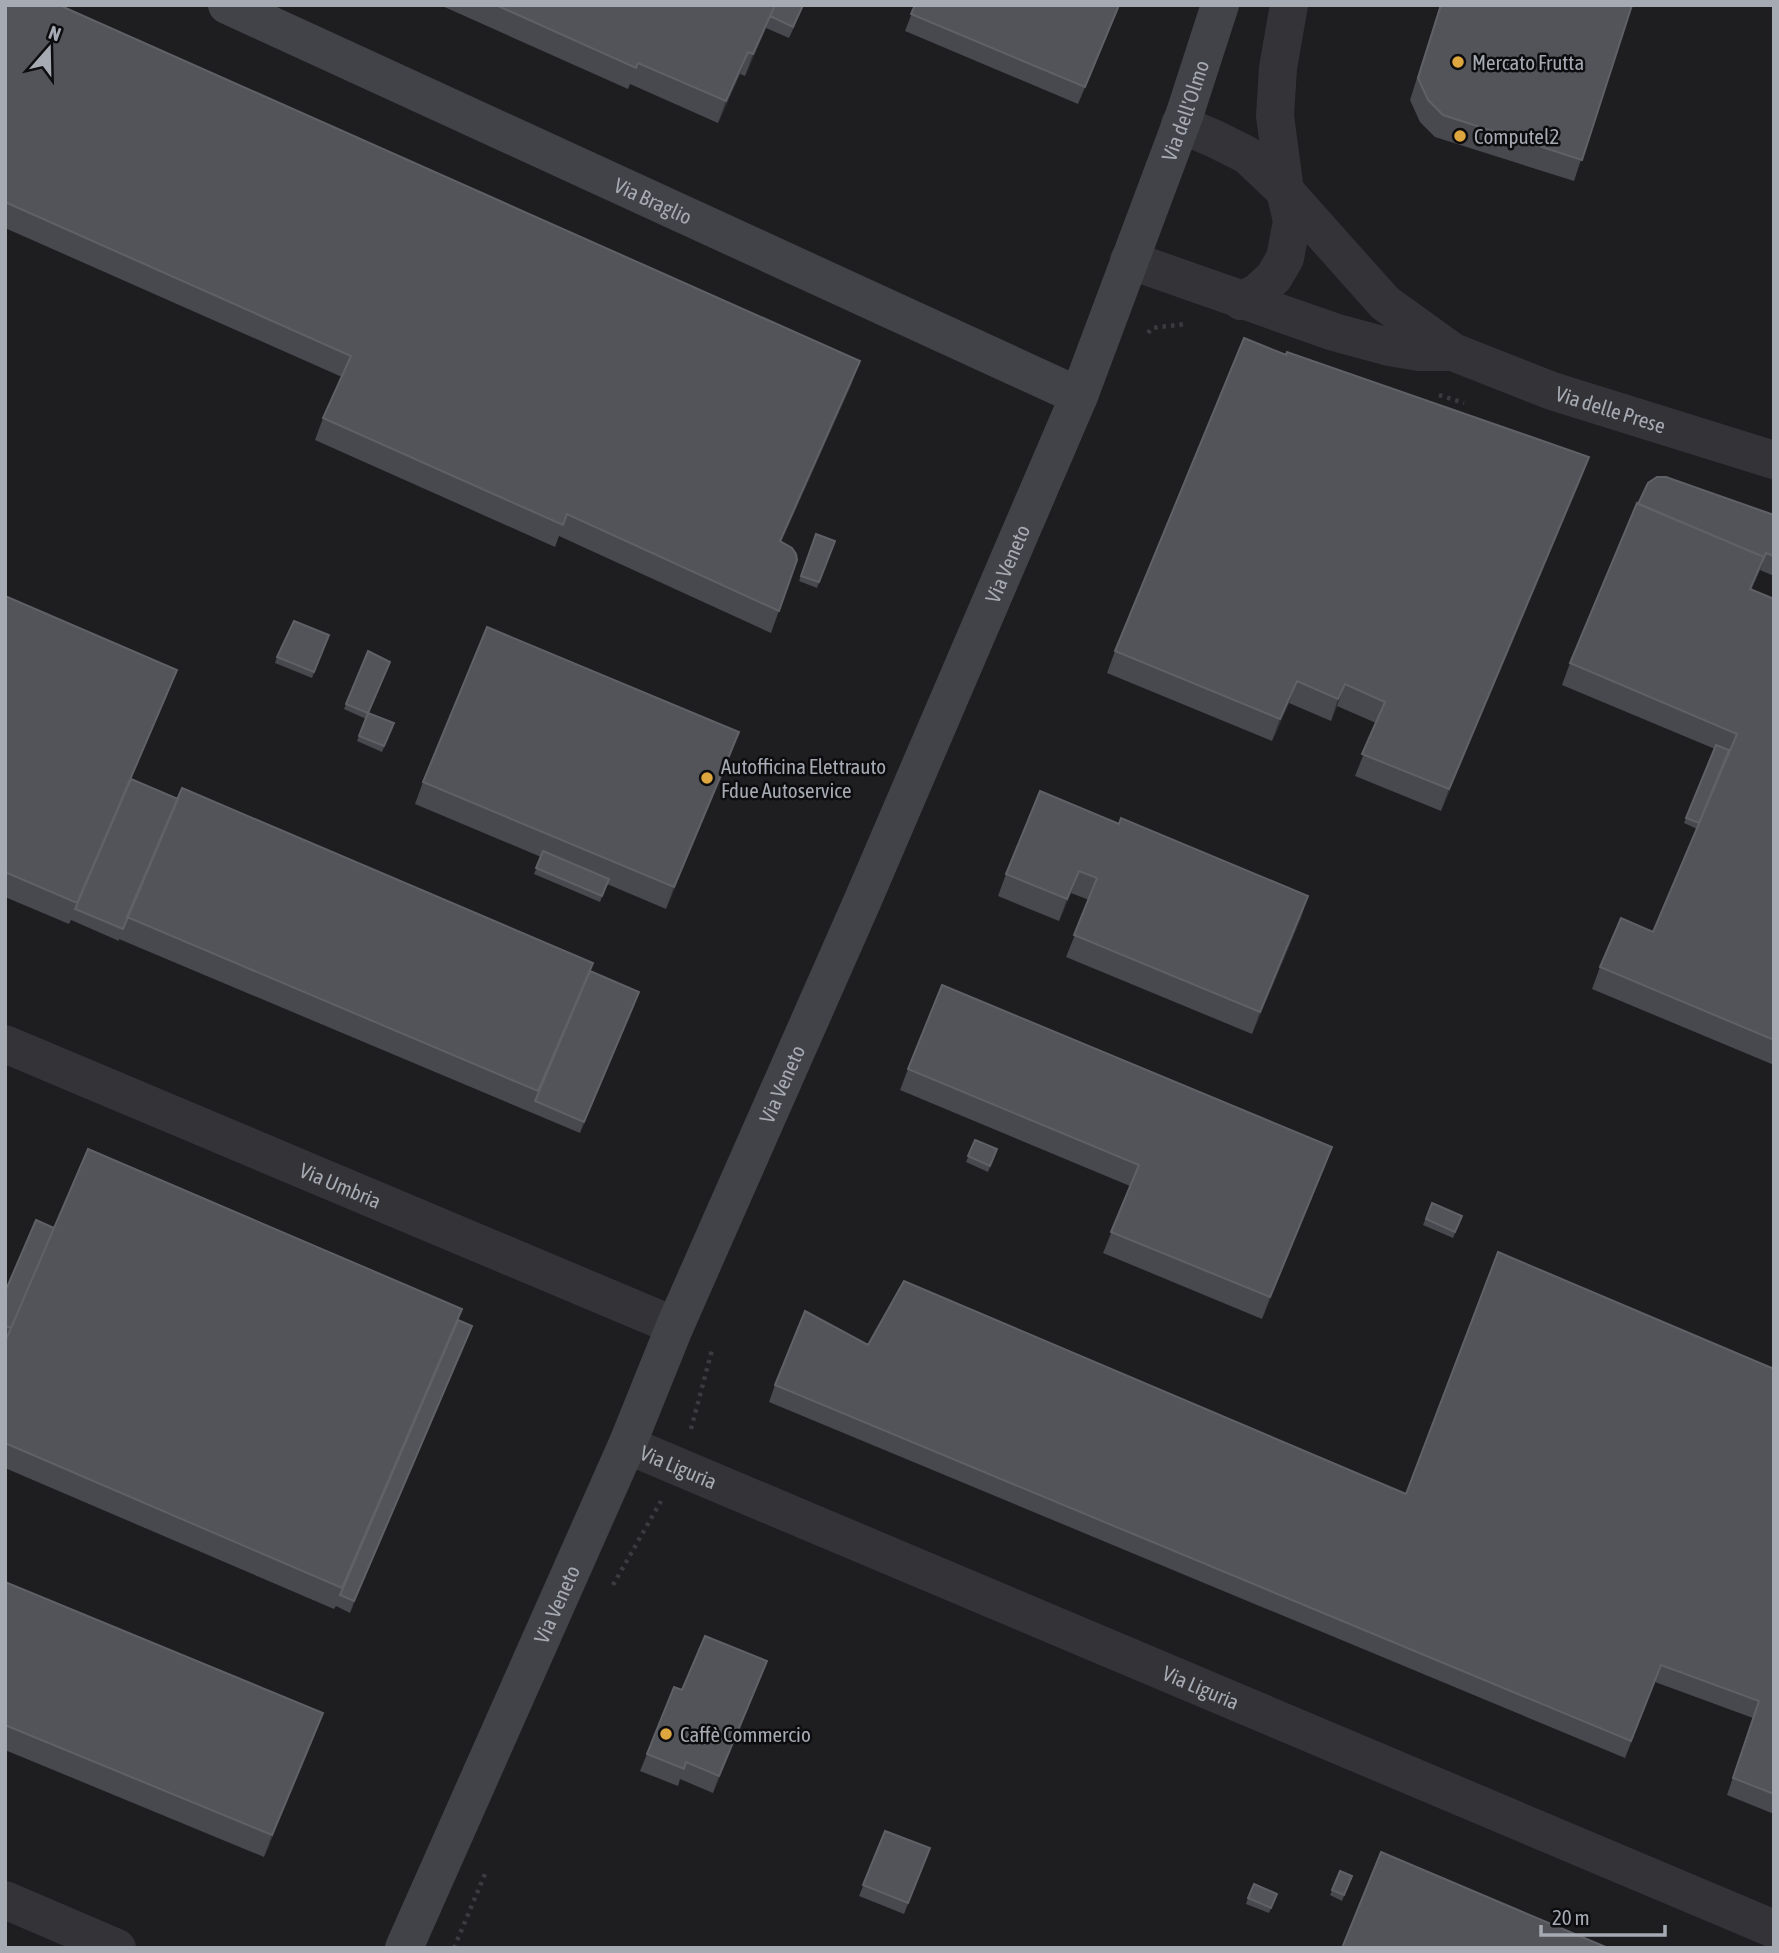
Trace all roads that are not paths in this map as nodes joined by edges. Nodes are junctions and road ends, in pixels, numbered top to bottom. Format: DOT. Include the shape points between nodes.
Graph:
graph roads {
  1 [pos="227,5"];
  2 [pos="1220,5"];
  3 [pos="1289,5"];
  4 [pos="1180,124"];
  5 [pos="1285,191"];
  6 [pos="1147,215"];
  7 [pos="1129,260"];
  8 [pos="1241,301"];
  9 [pos="1452,352"];
  10 [pos="1079,396"];
  11 [pos="1774,460"];
  12 [pos="5,1044"];
  13 [pos="675,1326"];
  14 [pos="627,1445"];
  15 [pos="5,1900"];
  16 [pos="1774,1929"];
  17 [pos="117,1948"];
  18 [pos="404,1948"];
  1 -- 10 [label="main road, Via Braglio"];
  2 -- 4 [label="main road, Via dell'Olmo"];
  3 -- 5 [label="street" via="1275,116"];
  4 -- 5 [label="street, Via delle Prese" via="1247,155"];
  4 -- 6 [label="main road, Via dell'Olmo"];
  5 -- 8 [label="street" via="1292,221 1285,258 1274,277"];
  5 -- 9 [label="street, Via delle Prese" via="1385,303"];
  6 -- 7 [label="main road, Via Veneto"];
  7 -- 8 [label="street, Via delle Prese"];
  7 -- 10 [label="main road, Via Veneto"];
  8 -- 9 [label="street, Via delle Prese" via="1389,347"];
  9 -- 11 [label="street, Via delle Prese" via="1552,391"];
  10 -- 13 [label="main road, Via Veneto"];
  12 -- 13 [label="street, Via Umbria"];
  13 -- 14 [label="main road, Via Veneto"];
  14 -- 16 [label="street, Via Liguria"];
  14 -- 18 [label="main road, Via Veneto"];
  15 -- 17 [label="street"];
}
